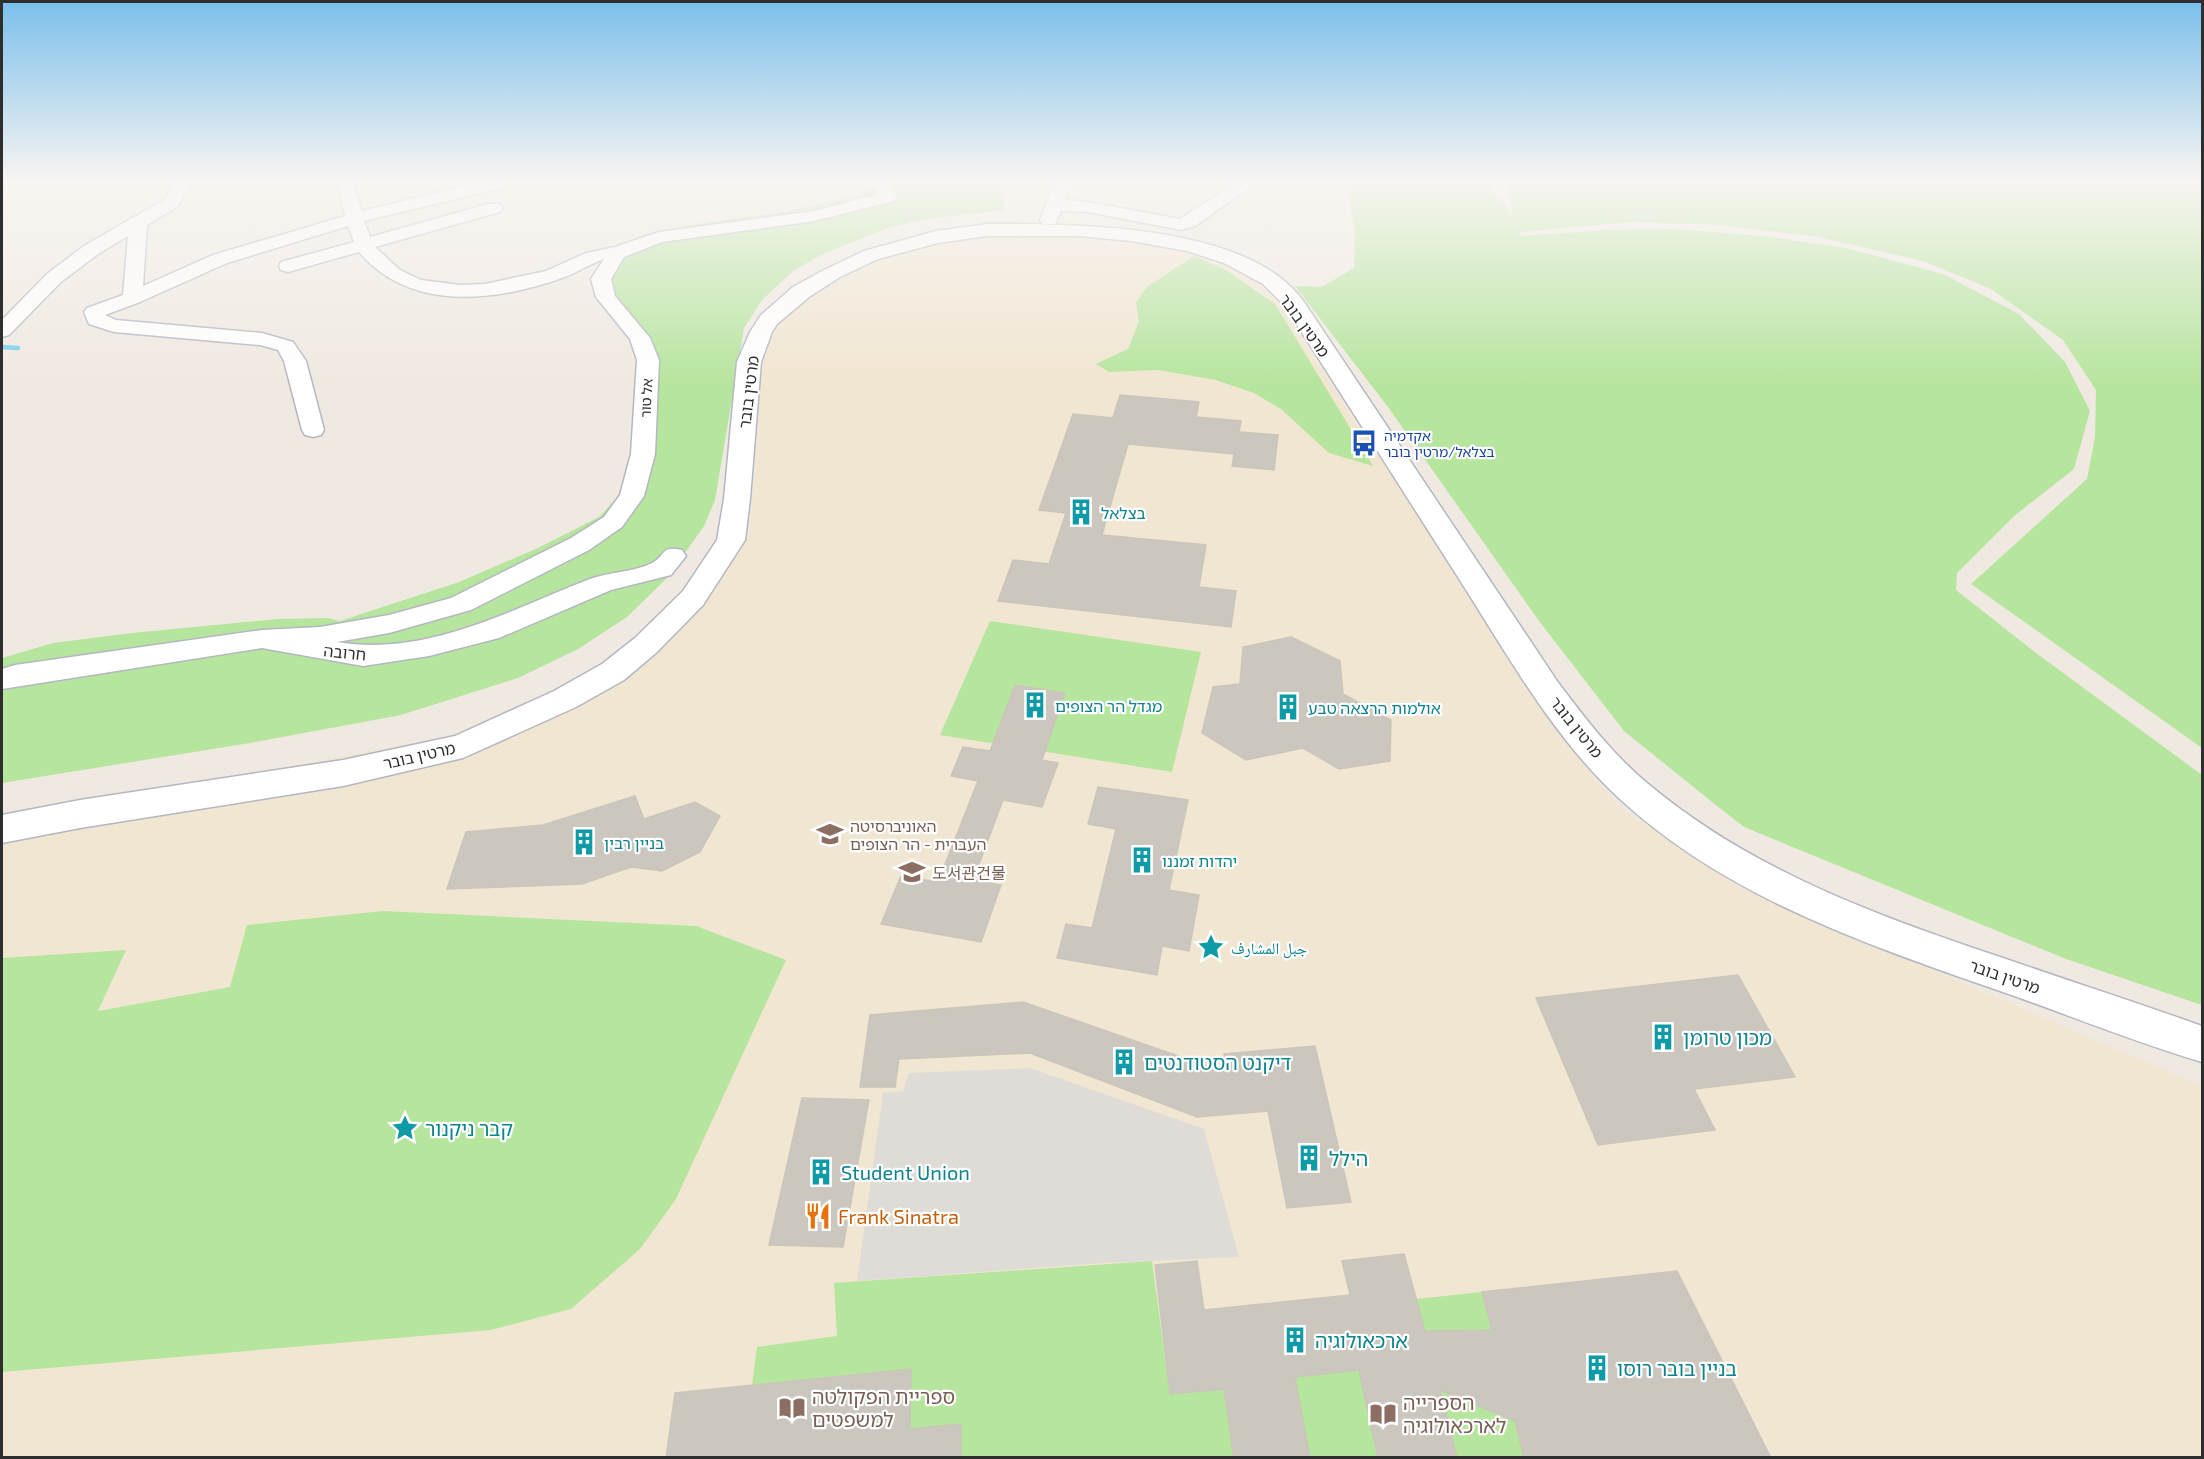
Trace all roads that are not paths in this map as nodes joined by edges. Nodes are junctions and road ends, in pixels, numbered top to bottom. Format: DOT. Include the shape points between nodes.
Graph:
graph roads {
  1 [pos="96,247"];
  2 [pos="136,247"];
  3 [pos="260,247"];
  4 [pos="361,247"];
  5 [pos="366,247"];
  6 [pos="633,247"];
  7 [pos="897,247"];
  8 [pos="1195,247"];
  9 [pos="617,253"];
  10 [pos="288,266"];
  11 [pos="133,298"];
  12 [pos="2,331"];
  13 [pos="313,430"];
  14 [pos="674,556"];
  15 [pos="262,639"];
  16 [pos="2,679"];
  17 [pos="2,829"];
  18 [pos="2202,1044"];
  1 -- 12 [label="street" via="54,278"];
  2 -- 11 [label="street"];
  3 -- 11 [label="street" via="220,259"];
  4 -- 10 [label="street"];
  5 -- 9 [label="street" via="386,270 408,282 440,290 470,291 554,275 599,255"];
  6 -- 9 [label="street"];
  7 -- 17 [label="street, מרטין בובר" via="850,264 816,282 768,320 749,362 730,540 693,598 613,672 463,746 343,773"];
  8 -- 18 [label="street, מרטין בובר" via="1230,258 1270,280 1293,302 1538,678 1606,764 1633,790 1708,847 1818,906 1887,936"];
  9 -- 15 [label="street, אל טור" via="601,279 606,297 640,338 648,360 643,454 632,496 613,522 580,544 461,604 389,624 320,636"];
  11 -- 13 [label="street" via="94,312 96,320 114,326 262,339 286,346 295,361"];
  14 -- 15 [label="street, חרובה" via="662,569 602,584 489,632 429,647 363,656"];
  15 -- 16 [label="street, חרובה"];
}
